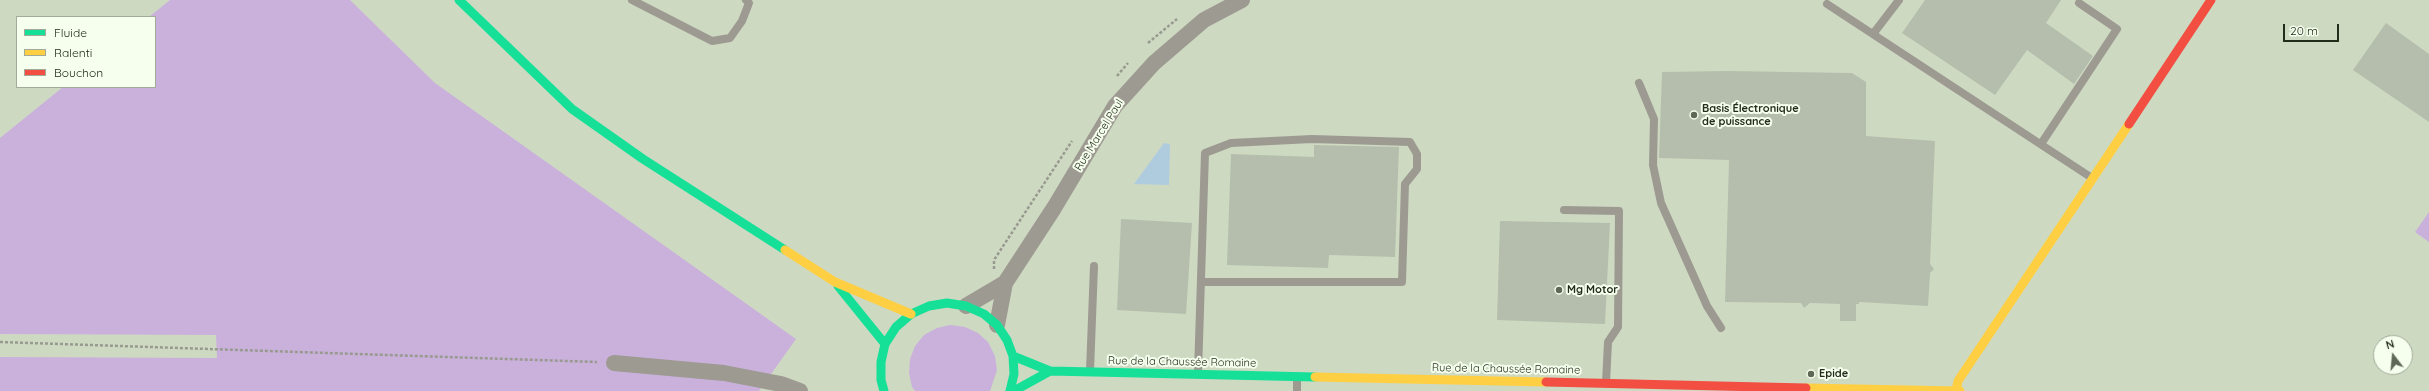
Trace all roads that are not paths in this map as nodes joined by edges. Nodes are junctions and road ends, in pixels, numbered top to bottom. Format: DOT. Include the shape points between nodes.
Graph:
graph roads {
  1 [pos="459,0"];
  2 [pos="632,0"];
  3 [pos="1242,0"];
  4 [pos="1898,0"];
  5 [pos="2211,0"];
  6 [pos="748,1"];
  7 [pos="2079,2"];
  8 [pos="1827,4"];
  9 [pos="1874,34"];
  10 [pos="1639,83"];
  11 [pos="2041,144"];
  12 [pos="2092,178"];
  13 [pos="1564,210"];
  14 [pos="1094,266"];
  15 [pos="835,282"];
  16 [pos="1201,282"];
  17 [pos="1005,283"];
  18 [pos="966,306"];
  19 [pos="911,314"];
  20 [pos="997,325"];
  21 [pos="1721,328"];
  22 [pos="885,344"];
  23 [pos="1013,356"];
  24 [pos="614,363"];
  25 [pos="1050,371"];
  26 [pos="1090,372"];
  27 [pos="1198,374"];
  28 [pos="1297,376"];
  29 [pos="881,380"];
  30 [pos="1606,383"];
  31 [pos="1651,388"];
  32 [pos="800,391"];
  33 [pos="872,391"];
  34 [pos="884,391"];
  35 [pos="1010,391"];
  36 [pos="1014,391"];
  37 [pos="1297,391"];
  38 [pos="1956,391"];
  39 [pos="1960,391"];
  1 -- 15 [label="street" via="572,109 643,159"];
  2 -- 6 [label="lane" via="712,41 730,38 742,21"];
  3 -- 17 [label="street, Rue Marcel Paul" via="1204,20 1154,63 1115,106 1054,208"];
  4 -- 9 [label="lane"];
  5 -- 12 [label="street"];
  7 -- 11 [label="lane" via="2117,29"];
  8 -- 9 [label="lane"];
  9 -- 11 [label="lane"];
  10 -- 21 [label="lane" via="1654,119 1653,165 1661,203 1707,306"];
  11 -- 12 [label="lane"];
  12 -- 38 [label="street" via="1958,381"];
  13 -- 30 [label="lane" via="1618,211 1618,327 1608,342"];
  14 -- 26 [label="lane"];
  15 -- 19 [label="street"];
  15 -- 22 [label="street"];
  16 -- 16 [label="lane" via="1205,153 1231,143 1298,140 1410,142 1417,154 1417,169 1406,184 1402,282"];
  16 -- 27 [label="lane"];
  17 -- 18 [label="street, Rue Marcel Paul"];
  17 -- 20 [label="street, Rue Marcel Paul"];
  18 -- 19 [label="street" via="947,303 929,306"];
  18 -- 20 [label="street" via="984,314"];
  19 -- 22 [label="street" via="896,327"];
  20 -- 23 [label="street" via="1007,340"];
  22 -- 29 [label="street"];
  23 -- 25 [label="street, Rue de la Chaussée Romaine"];
  23 -- 35 [label="street" via="1014,374"];
  24 -- 32 [label="street" via="724,373 781,384"];
  25 -- 26 [label="street, Rue de la Chaussée Romaine"];
  25 -- 36 [label="street"];
  26 -- 27 [label="street, Rue de la Chaussée Romaine"];
  27 -- 28 [label="street, Rue de la Chaussée Romaine"];
  28 -- 30 [label="street, Rue de la Chaussée Romaine"];
  28 -- 37 [label="lane"];
  29 -- 33 [label="street"];
  29 -- 34 [label="street"];
  30 -- 31 [label="street, Rue de la Chaussée Romaine"];
  31 -- 38 [label="street, Rue de la Chaussée Romaine"];
  38 -- 39 [label="street, Rue de la Chaussée Romaine"];
}
